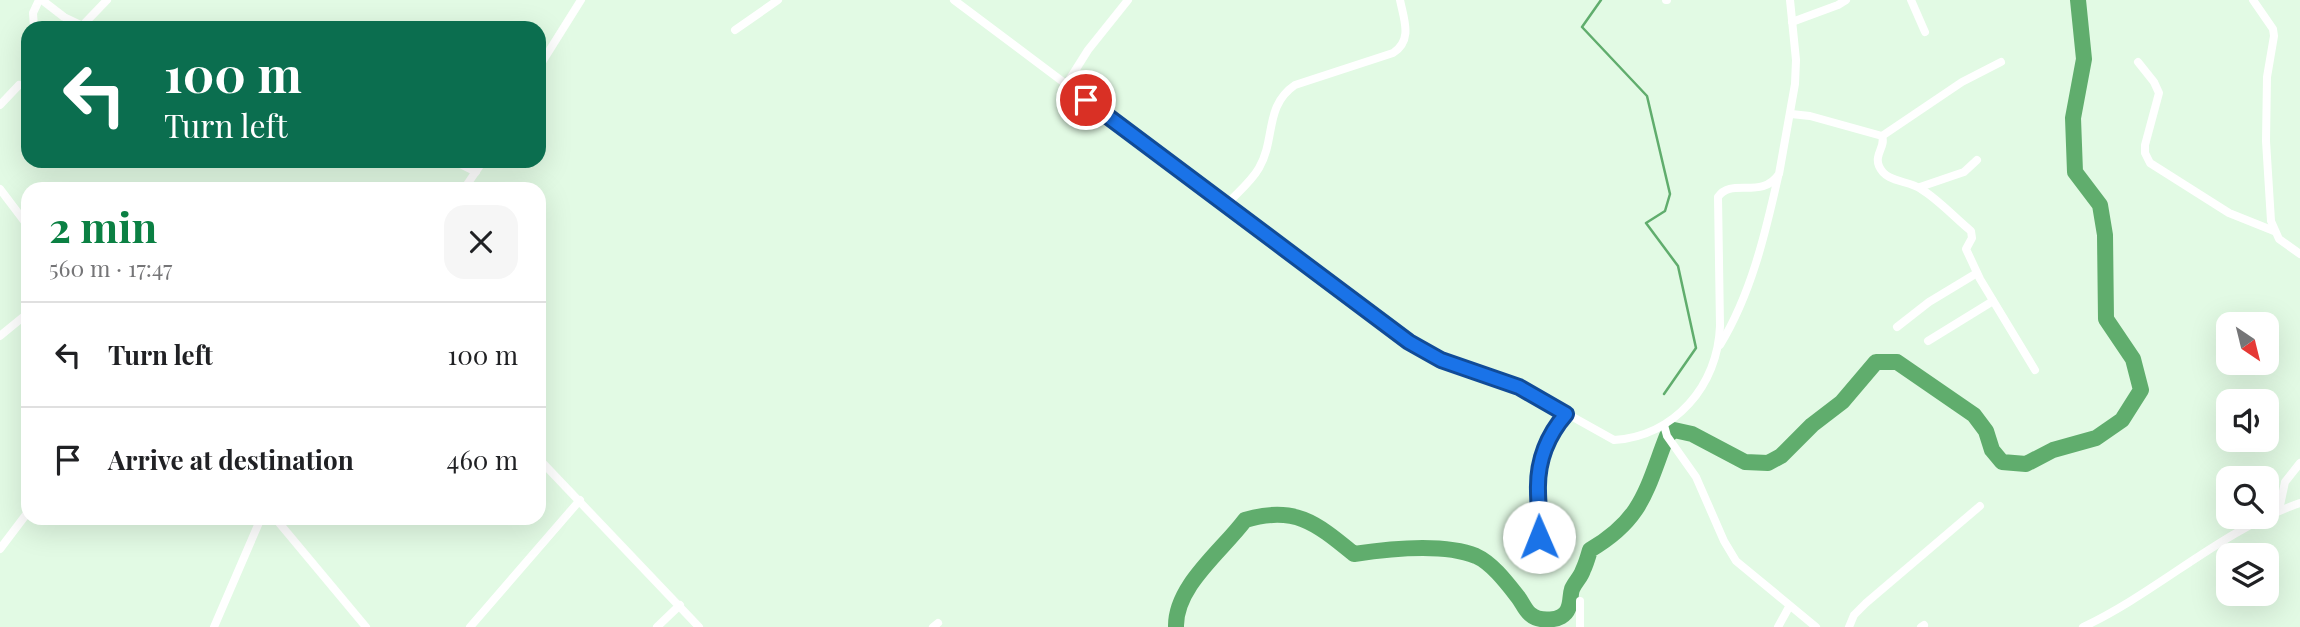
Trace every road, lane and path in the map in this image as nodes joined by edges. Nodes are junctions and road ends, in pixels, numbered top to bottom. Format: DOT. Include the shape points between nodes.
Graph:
graph roads {
  1 [pos="40,0"];
  2 [pos="107,0"];
  3 [pos="580,0"];
  4 [pos="778,0"];
  5 [pos="954,0"];
  6 [pos="1128,0"];
  7 [pos="1400,0"];
  8 [pos="1790,0"];
  9 [pos="1846,0"];
  10 [pos="1911,0"];
  11 [pos="2253,0"];
  12 [pos="34,21"];
  13 [pos="72,21"];
  14 [pos="89,21"];
  15 [pos="1792,22"];
  16 [pos="735,30"];
  17 [pos="1925,32"];
  18 [pos="546,56"];
  19 [pos="2001,62"];
  20 [pos="2138,62"];
  21 [pos="19,85"];
  22 [pos="1066,85"];
  23 [pos="0,105"];
  24 [pos="1791,114"];
  25 [pos="1882,136"];
  26 [pos="1977,160"];
  27 [pos="468,168"];
  28 [pos="479,168"];
  29 [pos="476,172"];
  30 [pos="1779,174"];
  31 [pos="469,182"];
  32 [pos="1920,187"];
  33 [pos="0,189"];
  34 [pos="1226,205"];
  35 [pos="21,217"];
  36 [pos="2274,231"];
  37 [pos="2300,254"];
  38 [pos="1978,273"];
  39 [pos="1993,301"];
  40 [pos="21,319"];
  41 [pos="1898,327"];
  42 [pos="0,336"];
  43 [pos="1928,341"];
  44 [pos="1719,346"];
  45 [pos="2035,370"];
  46 [pos="1566,414"];
  47 [pos="1664,425"];
  48 [pos="2300,463"];
  49 [pos="546,466"];
  50 [pos="580,500"];
  51 [pos="2300,503"];
  52 [pos="1980,506"];
  53 [pos="2279,510"];
  54 [pos="21,521"];
  55 [pos="258,525"];
  56 [pos="281,525"];
  57 [pos="2246,529"];
  58 [pos="0,549"];
  59 [pos="1537,568"];
  60 [pos="1580,601"];
  61 [pos="680,605"];
  62 [pos="1789,607"];
  63 [pos="474,626"];
  64 [pos="214,627"];
  65 [pos="366,627"];
  66 [pos="657,627"];
  67 [pos="699,627"];
  68 [pos="1580,627"];
  69 [pos="1778,627"];
  70 [pos="1816,627"];
  71 [pos="1849,627"];
  72 [pos="2082,627"];
  1 -- 12 [label="street"];
  1 -- 13 [label="street"];
  2 -- 14 [label="street"];
  3 -- 18 [label="street"];
  4 -- 16 [label="street"];
  5 -- 22 [label="street"];
  6 -- 22 [label="street"];
  7 -- 34 [label="street" via="1407,33 1402,47 1284,92 1275,107 1260,167"];
  8 -- 15 [label="street"];
  9 -- 15 [label="street"];
  10 -- 17 [label="street"];
  11 -- 36 [label="street" via="2274,36 2268,63 2266,141"];
  15 -- 24 [label="street" via="1796,60"];
  19 -- 25 [label="street" via="1962,82"];
  20 -- 36 [label="street" via="2159,93 2145,145 2150,163 2229,213"];
  21 -- 23 [label="street"];
  22 -- 34 [label="street"];
  24 -- 25 [label="street"];
  24 -- 30 [label="street"];
  25 -- 32 [label="street" via="1878,161 1883,172"];
  26 -- 32 [label="street" via="1964,172"];
  27 -- 29 [label="street"];
  28 -- 29 [label="street"];
  29 -- 31 [label="street"];
  30 -- 44 [label="street" via="1758,259"];
  30 -- 44 [label="street" via="1769,185 1729,188 1718,197"];
  32 -- 38 [label="street" via="1971,231 1966,249"];
  33 -- 35 [label="street"];
  34 -- 46 [label="street" via="1409,342 1441,360 1519,387"];
  36 -- 37 [label="street"];
  38 -- 39 [label="street"];
  38 -- 41 [label="street"];
  39 -- 43 [label="street"];
  39 -- 45 [label="street"];
  40 -- 42 [label="street"];
  44 -- 47 [label="street" via="1706,383"];
  46 -- 47 [label="street" via="1614,440 1631,439"];
  46 -- 59 [label="street" via="1548,437 1539,471"];
  47 -- 62 [label="street" via="1696,477 1736,561"];
  48 -- 53 [label="street" via="2285,482"];
  49 -- 50 [label="street"];
  50 -- 61 [label="street"];
  50 -- 63 [label="street"];
  51 -- 53 [label="street"];
  52 -- 71 [label="street" via="1866,603"];
  54 -- 58 [label="street"];
  55 -- 64 [label="street"];
  56 -- 65 [label="street"];
  57 -- 72 [label="street"];
  60 -- 68 [label="street"];
  61 -- 66 [label="street"];
  61 -- 67 [label="street"];
  62 -- 69 [label="street"];
  62 -- 70 [label="street"];
}
